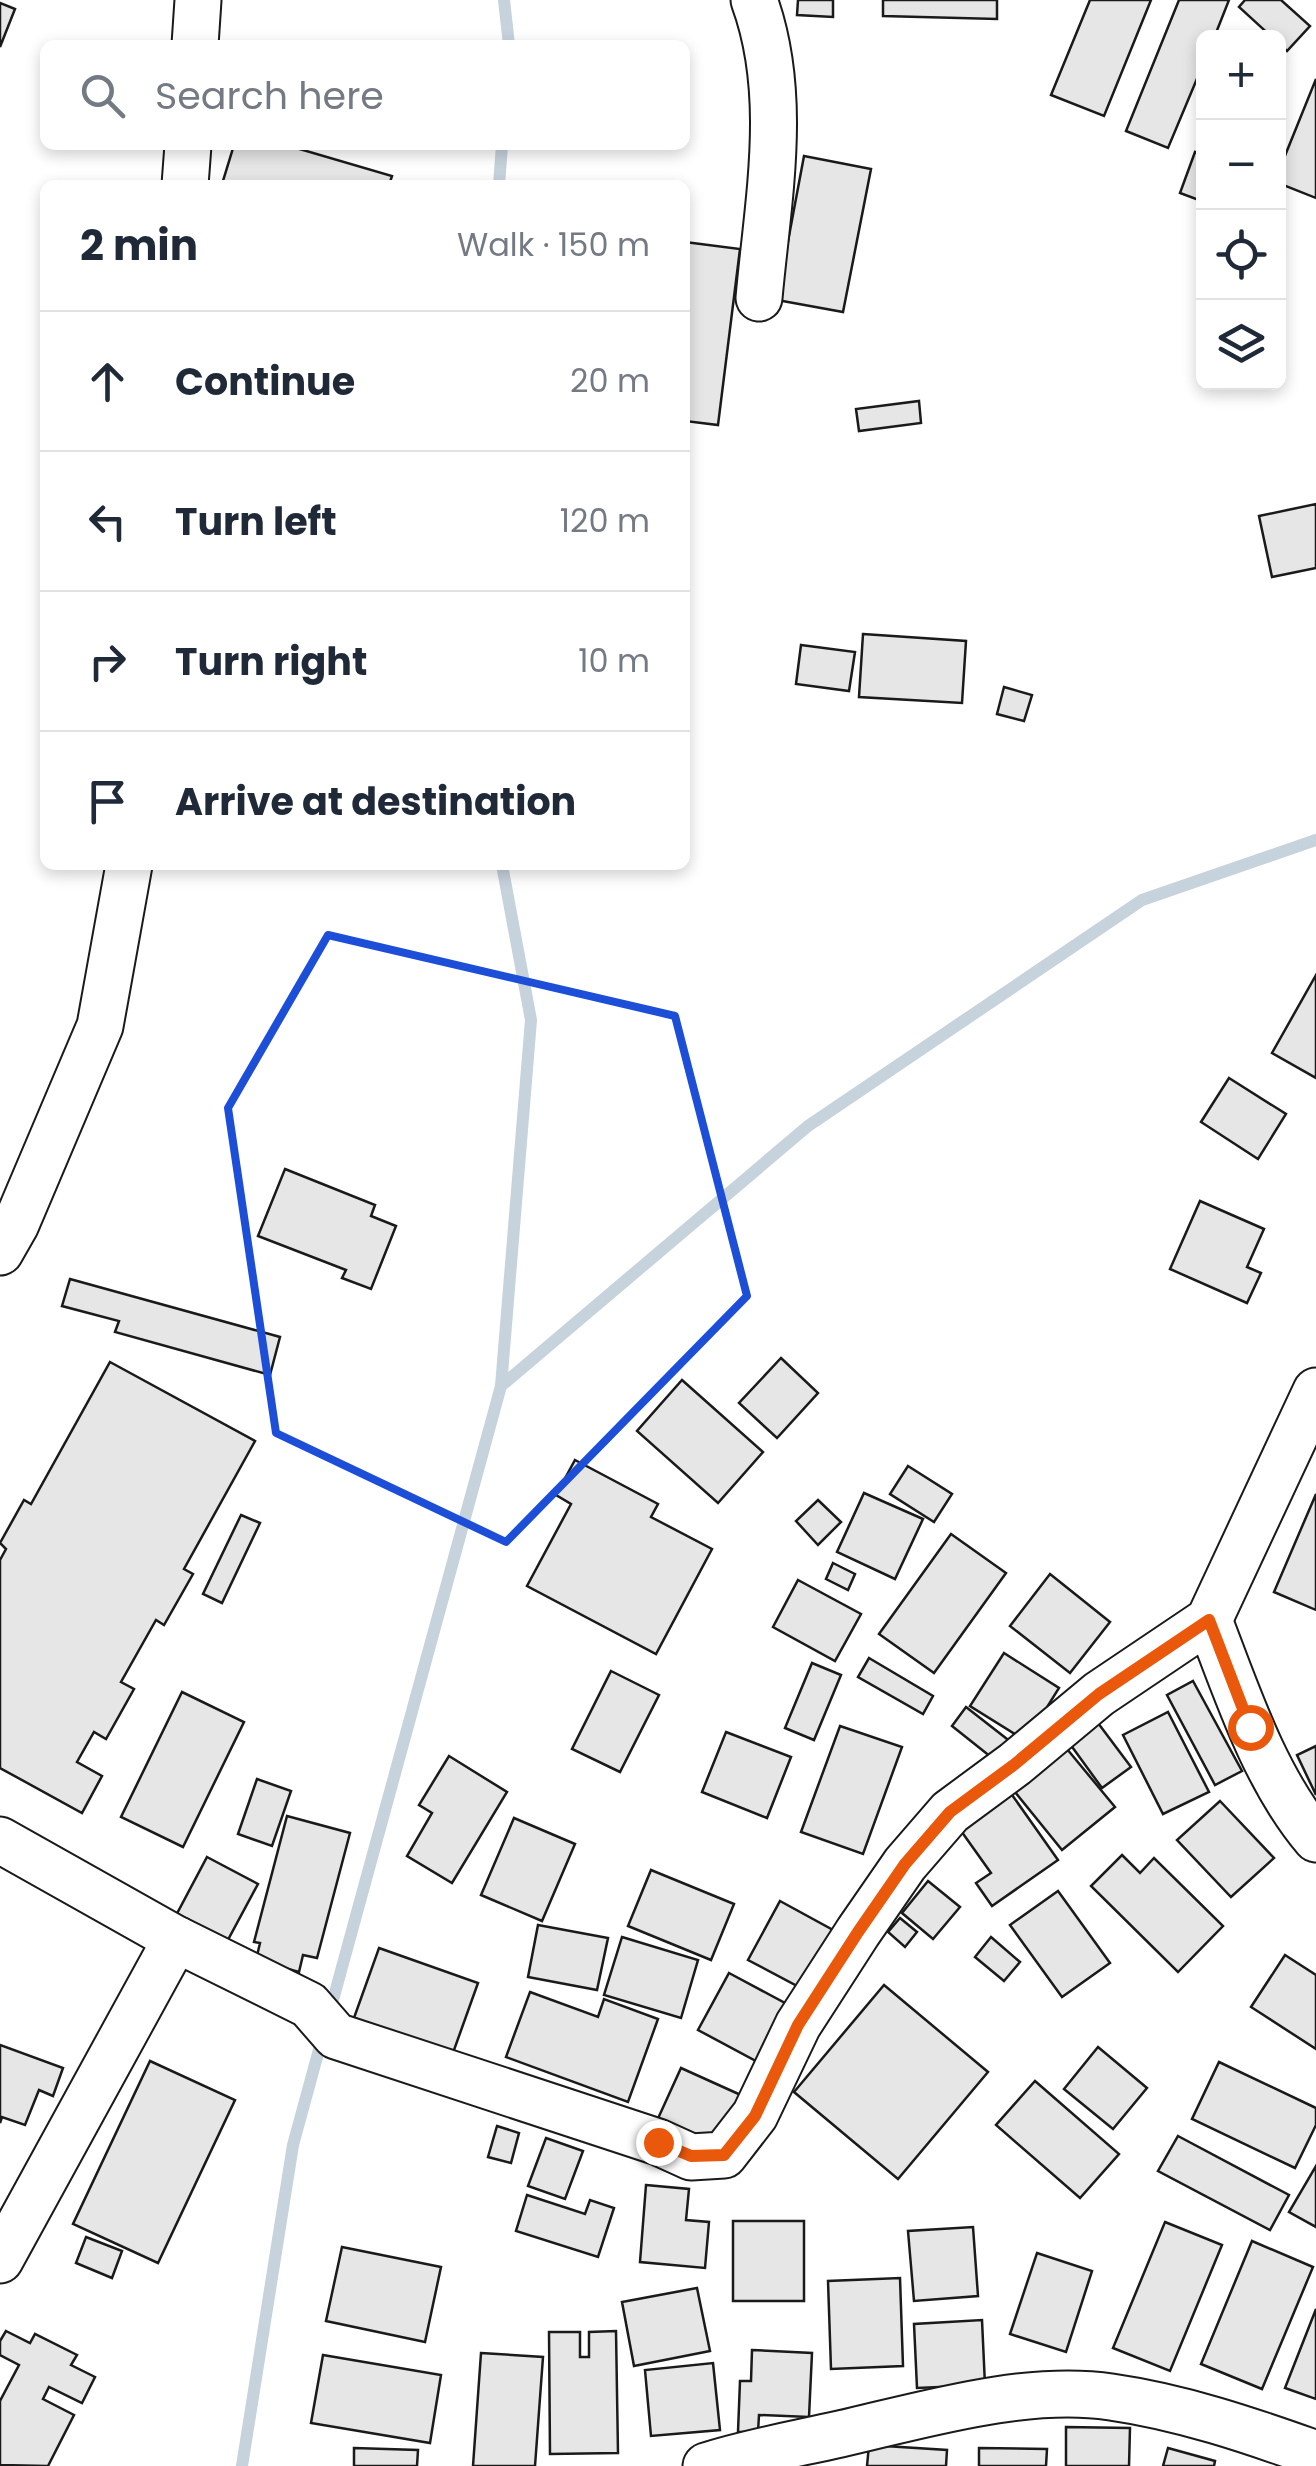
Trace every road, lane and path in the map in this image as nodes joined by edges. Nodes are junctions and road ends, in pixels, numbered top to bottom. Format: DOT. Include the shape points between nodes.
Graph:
graph roads {
  1 [pos="198,0"];
  2 [pos="754,0"];
  3 [pos="195,40"];
  4 [pos="188,150"];
  5 [pos="185,180"];
  6 [pos="759,298"];
  7 [pos="128,870"];
  8 [pos="0,1252"];
  9 [pos="1316,1391"];
  10 [pos="1209,1620"];
  11 [pos="1316,1839"];
  12 [pos="0,1840"];
  13 [pos="176,1939"];
  14 [pos="0,2260"];
  15 [pos="1316,2454"];
  16 [pos="706,2466"];
  1 -- 3 [label="street"];
  2 -- 6 [label="street" via="765,28 774,126"];
  4 -- 5 [label="street"];
  7 -- 8 [label="street" via="100,1026"];
  9 -- 10 [label="street"];
  10 -- 11 [label="street" via="1250,1727"];
  10 -- 13 [label="street" via="1099,1694 950,1812 858,1932 798,2025 755,2116 724,2155 691,2156 323,2020"];
  12 -- 13 [label="street"];
  13 -- 14 [label="street"];
  15 -- 16 [label="street" via="1232,2424 1109,2396 1054,2395 1000,2400"];
}
